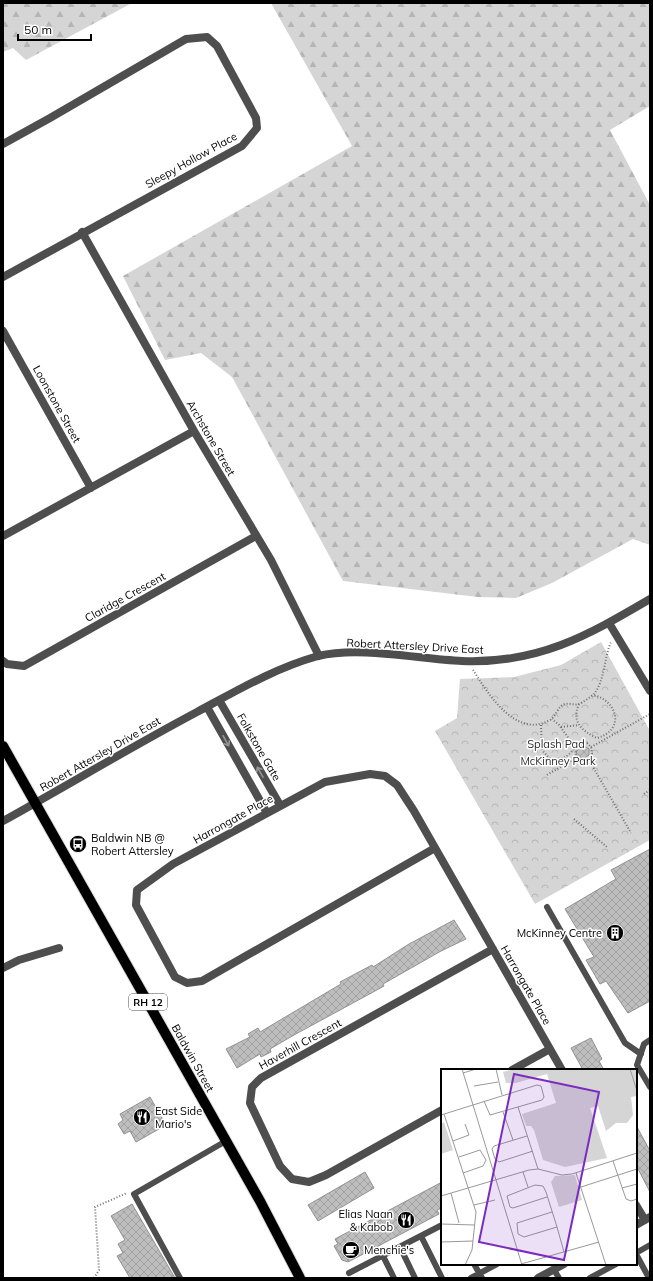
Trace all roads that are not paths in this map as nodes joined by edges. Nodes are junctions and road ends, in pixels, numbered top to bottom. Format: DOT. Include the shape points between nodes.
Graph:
graph roads {
  1 [pos="3,144"];
  2 [pos="82,232"];
  3 [pos="3,277"];
  4 [pos="3,331"];
  5 [pos="194,431"];
  6 [pos="91,488"];
  7 [pos="3,536"];
  8 [pos="256,536"];
  9 [pos="650,599"];
  10 [pos="609,623"];
  11 [pos="319,656"];
  12 [pos="3,661"];
  13 [pos="650,691"];
  14 [pos="219,700"];
  15 [pos="207,706"];
  16 [pos="3,746"];
  17 [pos="35,804"];
  18 [pos="280,805"];
  19 [pos="267,812"];
  20 [pos="3,821"];
  21 [pos="435,848"];
  22 [pos="547,907"];
  23 [pos="59,948"];
  24 [pos="493,949"];
  25 [pos="3,968"];
  26 [pos="650,1040"];
  27 [pos="550,1049"];
  28 [pos="641,1054"];
  29 [pos="514,1069"];
  30 [pos="561,1069"];
  31 [pos="650,1087"];
  32 [pos="441,1111"];
  33 [pos="226,1141"];
  34 [pos="637,1206"];
  35 [pos="647,1219"];
  36 [pos="637,1224"];
  37 [pos="441,1226"];
  38 [pos="421,1236"];
  39 [pos="650,1245"];
  40 [pos="400,1247"];
  41 [pos="637,1253"];
  42 [pos="383,1256"];
  43 [pos="637,1256"];
  44 [pos="475,1265"];
  45 [pos="496,1265"];
  46 [pos="562,1265"];
  47 [pos="614,1265"];
  48 [pos="554,1270"];
  49 [pos="349,1273"];
  50 [pos="481,1276"];
  51 [pos="180,1278"];
  52 [pos="300,1278"];
  53 [pos="394,1278"];
  54 [pos="415,1278"];
  55 [pos="442,1278"];
  56 [pos="471,1278"];
  57 [pos="538,1278"];
  58 [pos="559,1278"];
  59 [pos="590,1278"];
  60 [pos="649,1278"];
  1 -- 2 [label="street, Sleepy Hollow Place" via="186,40 208,37 217,46 256,118 257,128 251,138 242,146"];
  2 -- 3 [label="street, Sleepy Hollow Place"];
  2 -- 5 [label="street, Archstone Street"];
  4 -- 6 [label="street, Loonstone Street"];
  5 -- 6 [label="street"];
  5 -- 8 [label="street, Archstone Street"];
  6 -- 7 [label="street"];
  8 -- 11 [label="street, Archstone Street"];
  8 -- 12 [label="street, Claridge Crescent" via="24,666"];
  9 -- 10 [label="street, Robert Attersley Drive East"];
  10 -- 11 [label="street, Robert Attersley Drive East" via="577,640 543,652 505,660 466,661 353,652"];
  10 -- 13 [label="street"];
  11 -- 14 [label="street, Robert Attersley Drive East" via="256,680"];
  14 -- 15 [label="street, Robert Attersley Drive East"];
  18 -- 14 [label="street, Folkstone Gate, one-way"];
  15 -- 17 [label="street, Robert Attersley Drive East"];
  15 -- 19 [label="street, one-way"];
  16 -- 17 [label="main road, Baldwin Street / RH 12"];
  17 -- 20 [label="street, Robert Attersley Drive East"];
  17 -- 33 [label="main road, Baldwin Street / RH 12"];
  18 -- 19 [label="street, Harrongate Place"];
  18 -- 21 [label="street, Harrongate Place" via="325,782 370,774 385,776 397,785"];
  19 -- 21 [label="street, Harrongate Place" via="172,864 137,890 136,905 175,977 187,983 202,981"];
  21 -- 24 [label="street, Harrongate Place"];
  22 -- 28 [label="lane" via="625,1043"];
  23 -- 25 [label="street"];
  24 -- 27 [label="street, Harrongate Place"];
  24 -- 32 [label="street, Haverhill Crescent" via="262,1078 252,1087 250,1103 280,1166 292,1178 309,1182"];
  26 -- 28 [label="lane" via="644,1044"];
  27 -- 29 [label="street"];
  27 -- 30 [label="street, Harrongate Place"];
  28 -- 31 [label="lane" via="637,1065"];
  33 -- 51 [label="lane" via="134,1194"];
  33 -- 52 [label="main road, Baldwin Street / RH 12"];
  34 -- 35 [label="street"];
  35 -- 36 [label="street"];
  37 -- 38 [label="lane"];
  38 -- 40 [label="lane"];
  38 -- 55 [label="lane"];
  39 -- 41 [label="lane"];
  40 -- 42 [label="lane"];
  40 -- 54 [label="lane"];
  42 -- 49 [label="lane"];
  42 -- 53 [label="lane"];
  43 -- 60 [label="lane"];
  44 -- 50 [label="lane"];
  45 -- 50 [label="lane"];
  46 -- 48 [label="street"];
  47 -- 59 [label="lane"];
  48 -- 57 [label="street"];
  48 -- 58 [label="lane"];
  50 -- 56 [label="lane"];
}
